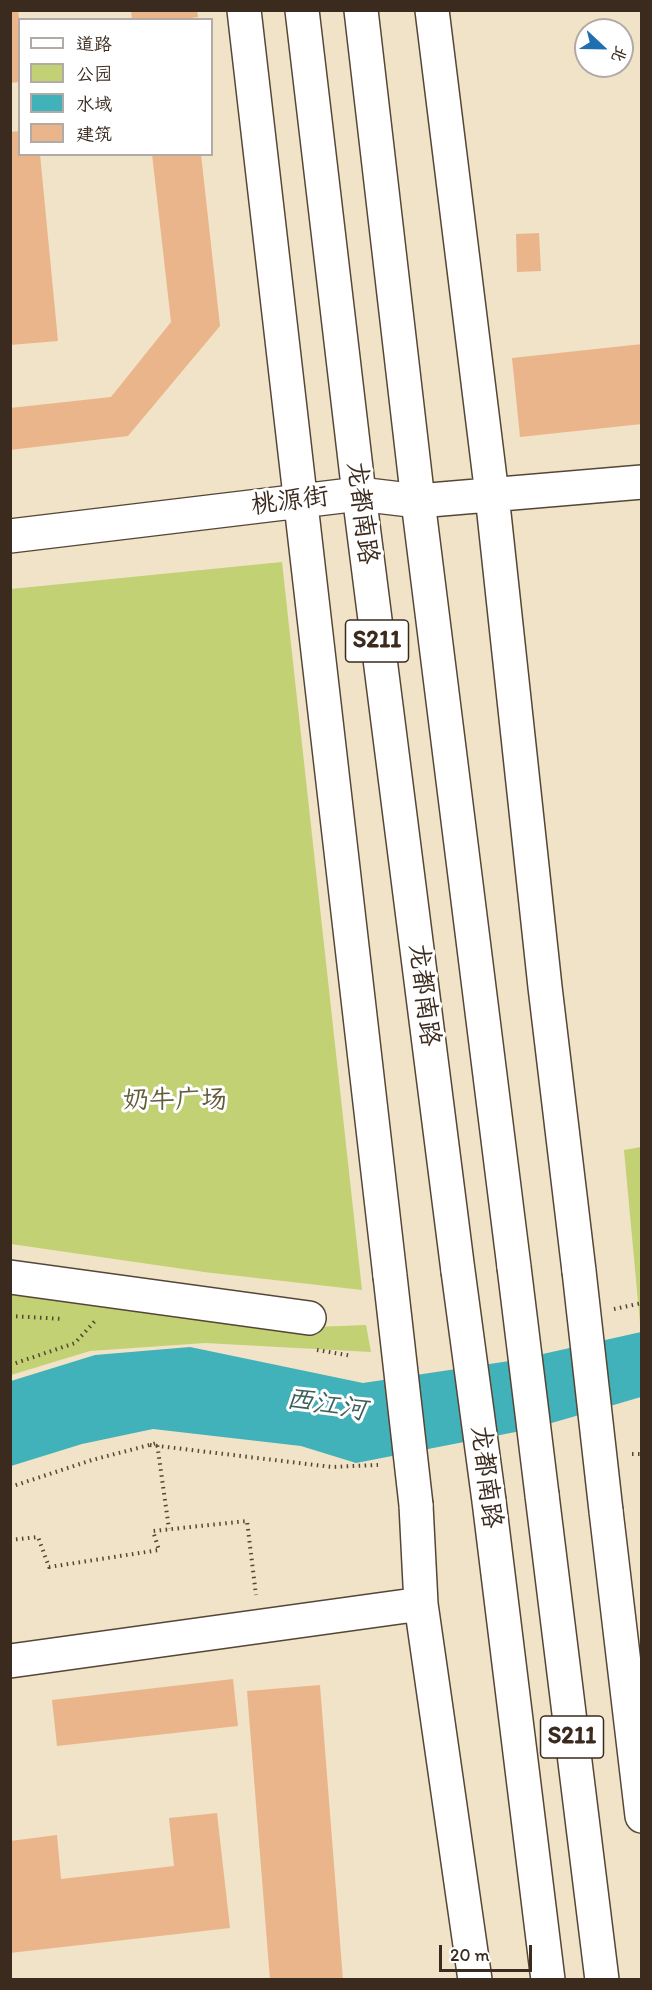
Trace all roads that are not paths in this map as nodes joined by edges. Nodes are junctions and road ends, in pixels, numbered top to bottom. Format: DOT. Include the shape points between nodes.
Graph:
graph roads {
  1 [pos="244,10"];
  2 [pos="302,10"];
  3 [pos="361,10"];
  4 [pos="432,10"];
  5 [pos="642,482"];
  6 [pos="359,494"];
  7 [pos="492,495"];
  8 [pos="300,501"];
  9 [pos="418,501"];
  10 [pos="10,536"];
  11 [pos="10,1276"];
  12 [pos="309,1318"];
  13 [pos="421,1604"];
  14 [pos="10,1661"];
  15 [pos="642,1816"];
  16 [pos="475,1980"];
  17 [pos="548,1980"];
  18 [pos="602,1980"];
  1 -- 8 [label="street"];
  2 -- 6 [label="street, 龙都南路 / S211"];
  3 -- 9 [label="street, 龙都南路 / S211"];
  4 -- 7 [label="street"];
  5 -- 7 [label="street, 桃源街"];
  6 -- 8 [label="street, 桃源街"];
  6 -- 9 [label="street, 桃源街"];
  6 -- 17 [label="street, 龙都南路 / S211, bridge"];
  7 -- 9 [label="street, 桃源街"];
  7 -- 15 [label="street, bridge"];
  8 -- 10 [label="street, 桃源街"];
  8 -- 13 [label="street, bridge" via="416,1505"];
  9 -- 18 [label="street, 龙都南路 / S211, bridge"];
  11 -- 12 [label="street"];
  13 -- 14 [label="street"];
  13 -- 16 [label="street"];
}
